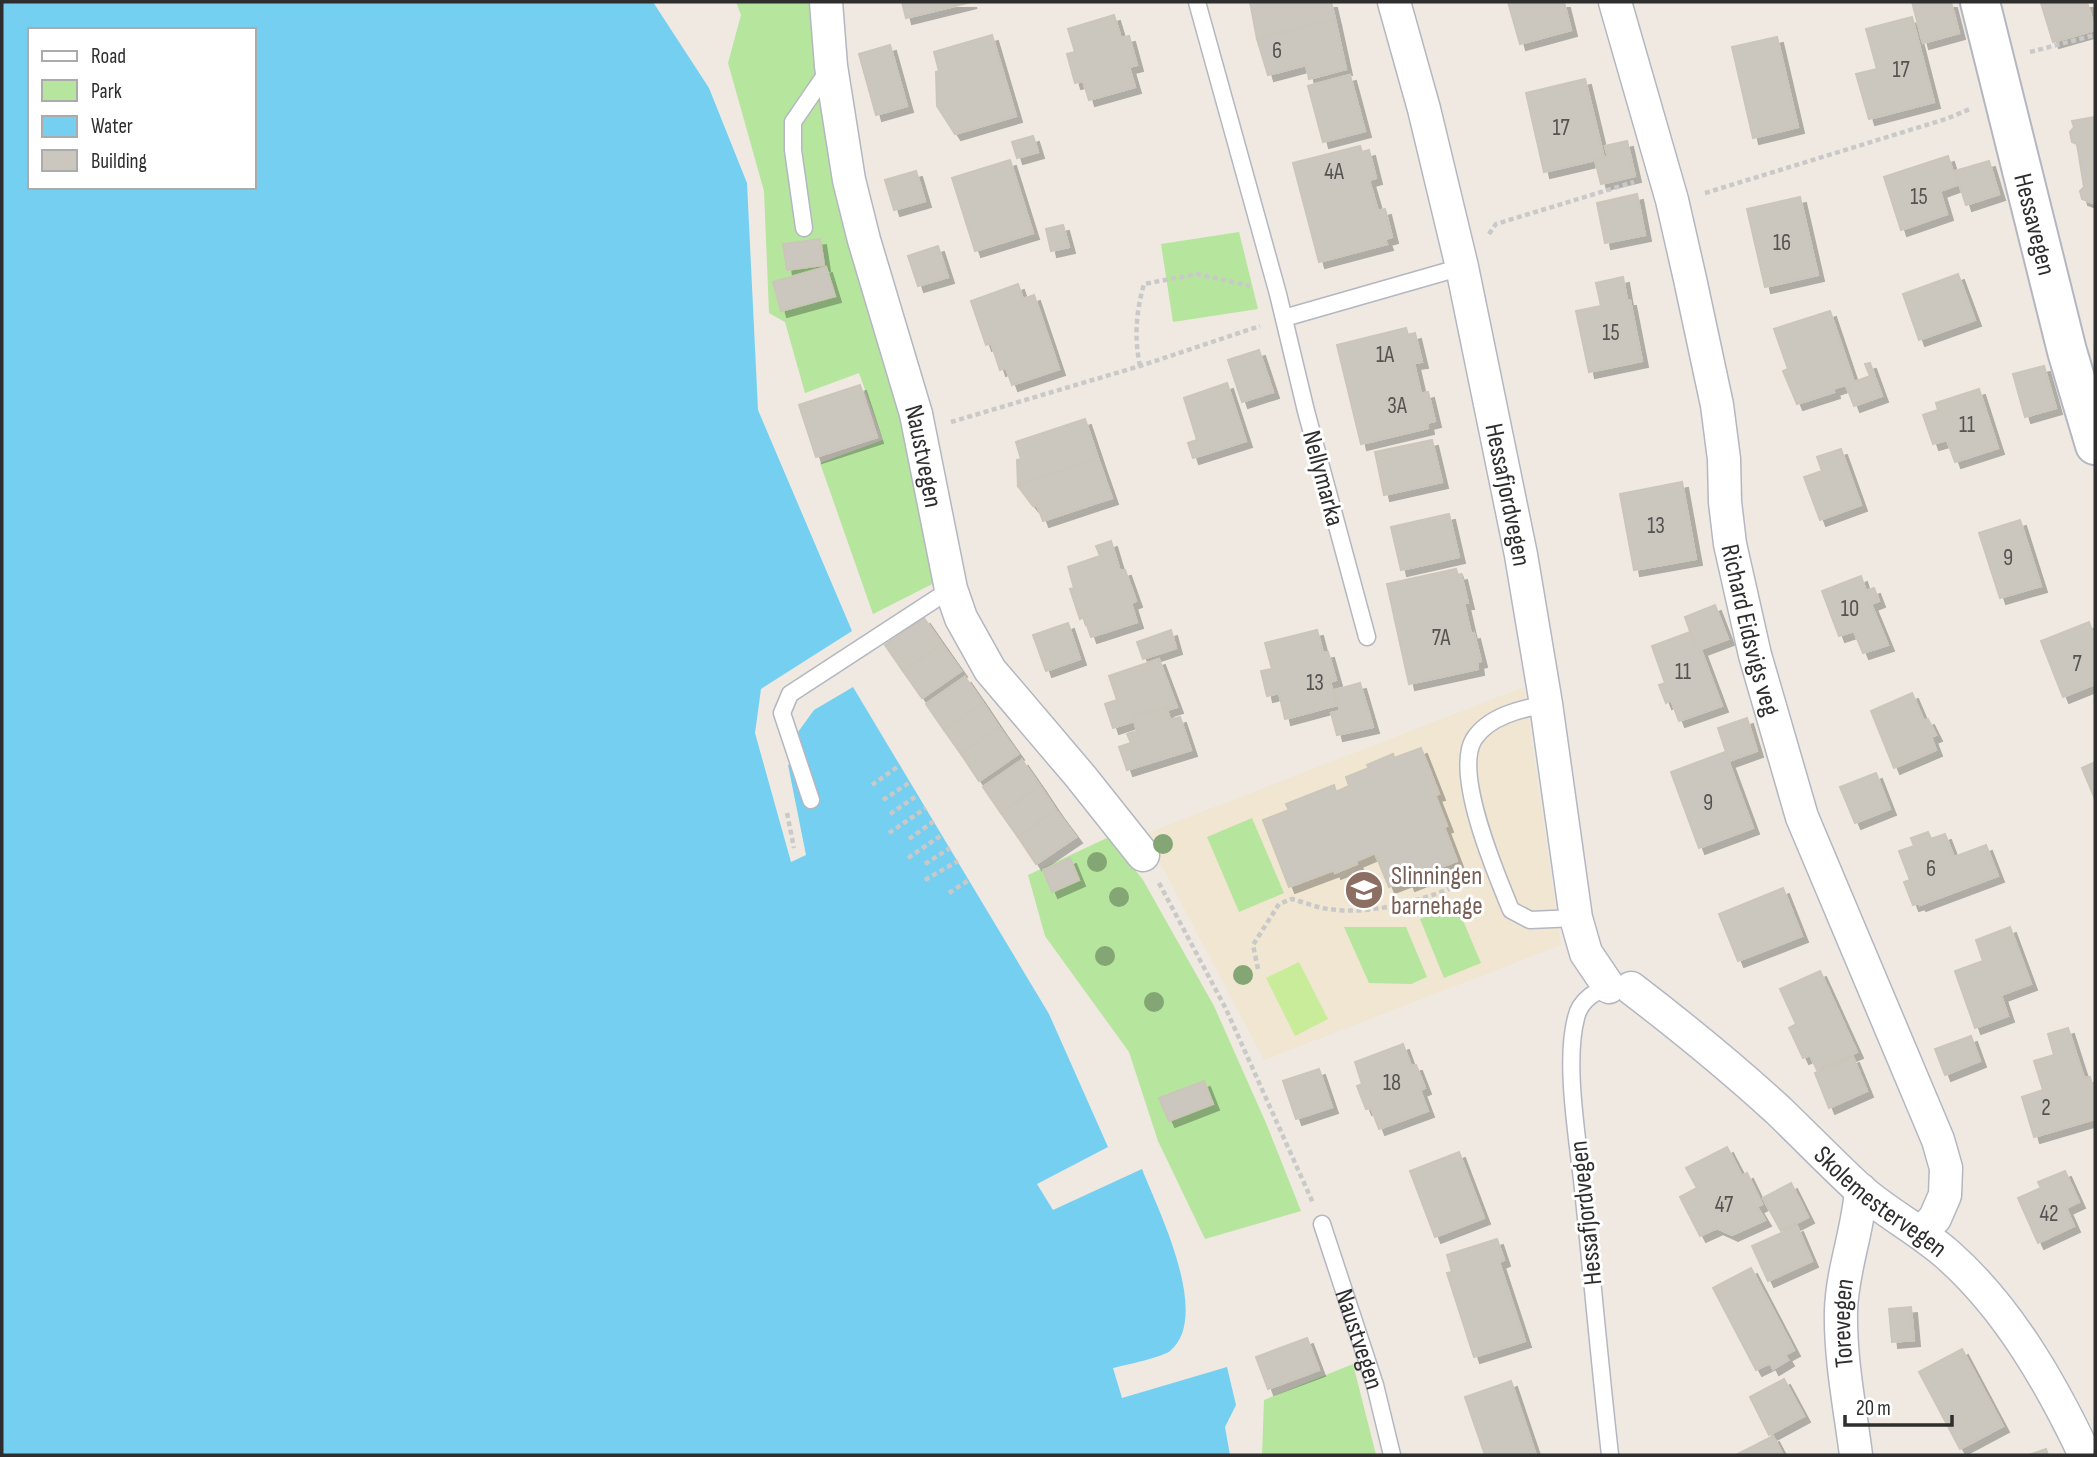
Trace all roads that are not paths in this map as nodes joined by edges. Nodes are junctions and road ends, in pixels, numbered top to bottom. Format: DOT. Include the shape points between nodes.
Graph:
graph roads {
  1 [pos="826,2"];
  2 [pos="1197,2"];
  3 [pos="1394,2"];
  4 [pos="1615,2"];
  5 [pos="1980,2"];
  6 [pos="831,66"];
  7 [pos="804,228"];
  8 [pos="1462,267"];
  9 [pos="1284,318"];
  10 [pos="2095,445"];
  11 [pos="951,589"];
  12 [pos="1367,637"];
  13 [pos="1546,704"];
  14 [pos="811,800"];
  15 [pos="1143,855"];
  16 [pos="1576,918"];
  17 [pos="1620,988"];
  18 [pos="1861,1190"];
  19 [pos="1322,1224"];
  20 [pos="1921,1233"];
  21 [pos="1392,1455"];
  22 [pos="1610,1455"];
  23 [pos="1856,1455"];
  24 [pos="2085,1455"];
  1 -- 6 [label="street, Naustvegen"];
  2 -- 9 [label="lane, Nellymarka"];
  3 -- 8 [label="street, Hessafjordvegen"];
  4 -- 20 [label="street, Richard Eidsvigs veg" via="1672,200 1717,405 1730,544 1786,768 1802,817 1929,1115 1945,1168 1945,1195"];
  5 -- 10 [label="street, Hessavegen"];
  6 -- 7 [label="lane" via="793,122"];
  6 -- 11 [label="street, Naustvegen" via="849,180 900,355"];
  8 -- 9 [label="lane"];
  8 -- 13 [label="street, Hessafjordvegen" via="1521,555"];
  9 -- 12 [label="lane, Nellymarka"];
  11 -- 14 [label="lane" via="790,694 782,713"];
  11 -- 15 [label="street, Naustvegen" via="961,618 990,670"];
  13 -- 16 [label="street, Hessafjordvegen"];
  13 -- 16 [label="lane" via="1510,713 1480,732 1471,747 1467,776 1511,910 1530,920"];
  16 -- 17 [label="street, Hessafjordvegen" via="1586,953"];
  17 -- 18 [label="street, Skolemestervegen" via="1684,1028"];
  17 -- 22 [label="lane, Hessafjordvegen" via="1589,996 1576,1014 1572,1042 1574,1106"];
  18 -- 20 [label="street, Skolemestervegen"];
  18 -- 23 [label="street, Torevegen" via="1841,1313"];
  19 -- 21 [label="lane, Naustvegen" via="1375,1385"];
  20 -- 24 [label="street, Skolemestervegen" via="1988,1297 2032,1358"];
}
